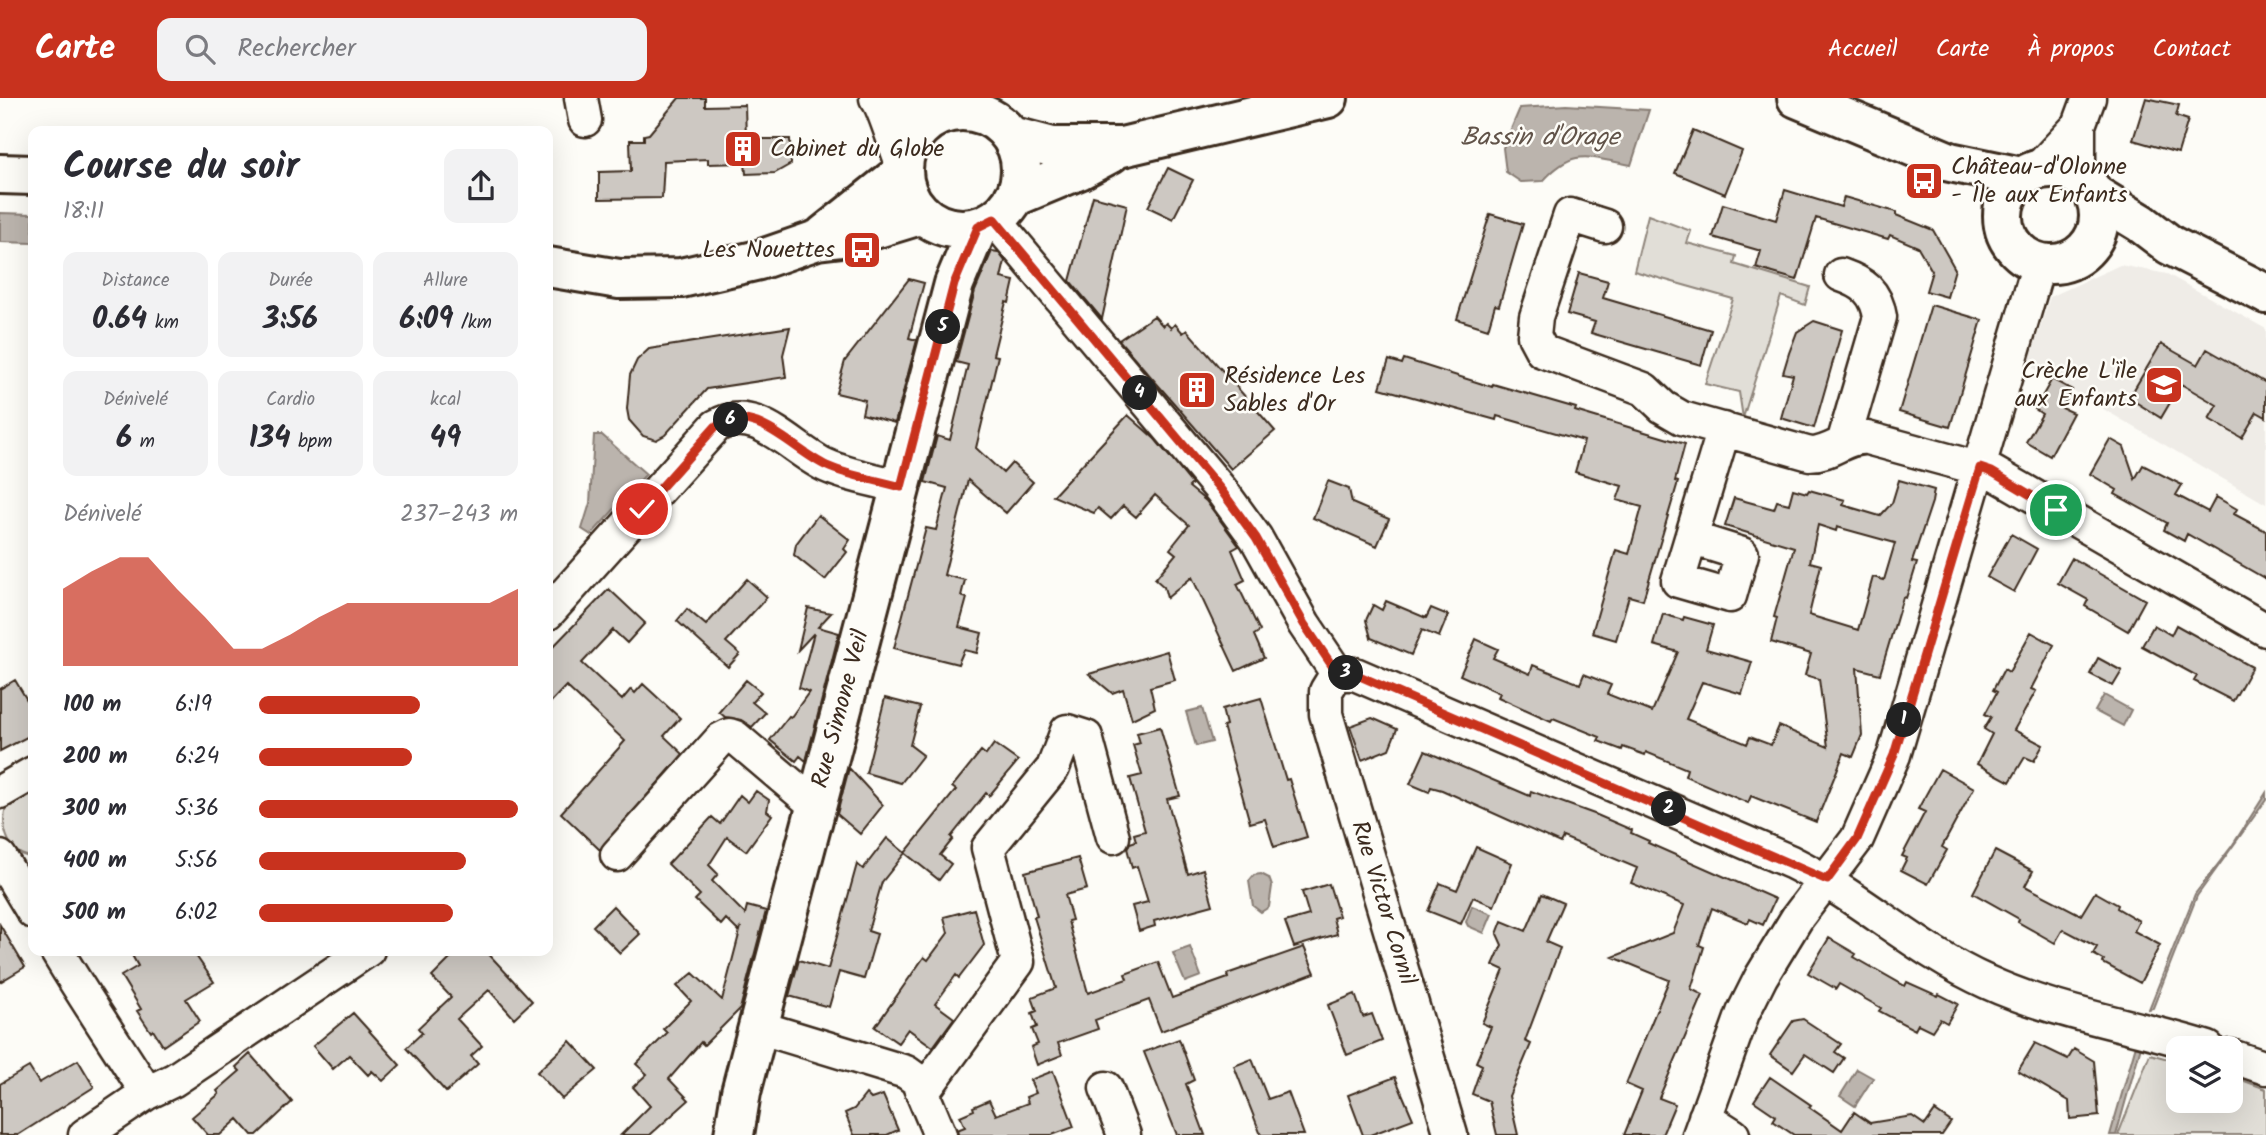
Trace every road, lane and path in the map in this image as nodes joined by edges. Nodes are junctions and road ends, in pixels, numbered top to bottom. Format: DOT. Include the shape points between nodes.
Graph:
graph roads {
  1 [pos="1328,98"];
  2 [pos="1797,98"];
  3 [pos="879,101"];
  4 [pos="959,108"];
  5 [pos="2084,112"];
  6 [pos="1008,121"];
  7 [pos="1122,147"];
  8 [pos="1950,162"];
  9 [pos="903,169"];
  10 [pos="2030,173"];
  11 [pos="0,174"];
  12 [pos="28,175"];
  13 [pos="2087,186"];
  14 [pos="2002,212"];
  15 [pos="995,214"];
  16 [pos="927,218"];
  17 [pos="1605,226"];
  18 [pos="817,240"];
  19 [pos="2094,240"];
  20 [pos="2171,245"];
  21 [pos="2039,263"];
  22 [pos="553,268"];
  23 [pos="1841,275"];
  24 [pos="954,284"];
  25 [pos="2266,293"];
  26 [pos="1724,429"];
  27 [pos="1844,440"];
  28 [pos="1980,468"];
  29 [pos="901,487"];
  30 [pos="1691,538"];
  31 [pos="553,607"];
  32 [pos="2266,629"];
  33 [pos="1337,673"];
  34 [pos="28,776"];
  35 [pos="0,792"];
  36 [pos="815,806"];
  37 [pos="1112,837"];
  38 [pos="617,855"];
  39 [pos="0,857"];
  40 [pos="25,878"];
  41 [pos="1827,880"];
  42 [pos="60,956"];
  43 [pos="359,956"];
  44 [pos="758,1027"];
  45 [pos="2166,1037"];
  46 [pos="2243,1060"];
  47 [pos="2266,1068"];
  48 [pos="1106,1088"];
  49 [pos="923,1092"];
  50 [pos="147,1093"];
  51 [pos="1702,1126"];
  52 [pos="85,1135"];
  53 [pos="734,1135"];
  54 [pos="940,1135"];
  55 [pos="1124,1135"];
  56 [pos="1451,1135"];
  57 [pos="1733,1135"];
  1 -- 7 [label="main road"];
  2 -- 8 [label="main road"];
  3 -- 4 [label="street"];
  3 -- 9 [label="street"];
  4 -- 6 [label="main road"];
  4 -- 9 [label="main road" via="920,128 908,145"];
  5 -- 10 [label="street"];
  5 -- 13 [label="street"];
  6 -- 7 [label="main road" via="1052,147"];
  6 -- 15 [label="main road" via="1020,177"];
  7 -- 15 [label="main road"];
  8 -- 10 [label="main road"];
  8 -- 14 [label="main road"];
  9 -- 16 [label="main road" via="912,202"];
  9 -- 18 [label="main road"];
  10 -- 13 [label="main road" via="2067,170"];
  10 -- 14 [label="main road" via="2005,199"];
  11 -- 12 [label="main road"];
  13 -- 19 [label="main road" via="2099,218"];
  13 -- 20 [label="main road"];
  14 -- 21 [label="main road" via="2008,239 2026,258"];
  15 -- 16 [label="main road" via="962,229"];
  15 -- 24 [label="main road, Rue Simone Veil"];
  15 -- 33 [label="street" via="1221,490 1256,538"];
  16 -- 18 [label="main road"];
  16 -- 24 [label="main road, Rue Simone Veil" via="947,253"];
  17 -- 26 [label="street" via="1570,215 1536,317 1534,336 1542,351 1644,389 1682,418"];
  18 -- 22 [label="main road" via="714,271 659,280 600,277"];
  19 -- 20 [label="main road"];
  19 -- 21 [label="main road" via="2077,257"];
  20 -- 25 [label="main road"];
  21 -- 28 [label="street"];
  23 -- 27 [label="street" via="1870,289 1880,317"];
  24 -- 29 [label="main road, Rue Simone Veil"];
  26 -- 27 [label="street" via="1810,454 1829,450"];
  26 -- 30 [label="street"];
  27 -- 28 [label="street" via="1867,438"];
  28 -- 32 [label="street"];
  28 -- 41 [label="street" via="1894,755 1857,839"];
  29 -- 31 [label="street" via="827,466 779,433 743,419 724,421"];
  29 -- 36 [label="main road, Rue Simone Veil"];
  33 -- 41 [label="street" via="1355,674"];
  33 -- 56 [label="street, Rue Victor Cornil" via="1326,691 1326,714"];
  34 -- 35 [label="street"];
  36 -- 38 [label="street" via="735,737 725,736"];
  36 -- 44 [label="main road, Rue Simone Veil"];
  37 -- 49 [label="street" via="1086,737 1067,731 1053,768 988,848 1018,962"];
  39 -- 40 [label="street"];
  41 -- 45 [label="street" via="1986,982 2036,1001"];
  41 -- 51 [label="street" via="1760,978"];
  42 -- 50 [label="street"];
  43 -- 50 [label="street" via="174,1080"];
  44 -- 49 [label="street" via="906,1072"];
  44 -- 53 [label="main road, Rue Simone Veil"];
  46 -- 47 [label="street"];
  48 -- 55 [label="street"];
  49 -- 54 [label="street"];
  50 -- 52 [label="street"];
  51 -- 57 [label="street"];
}
